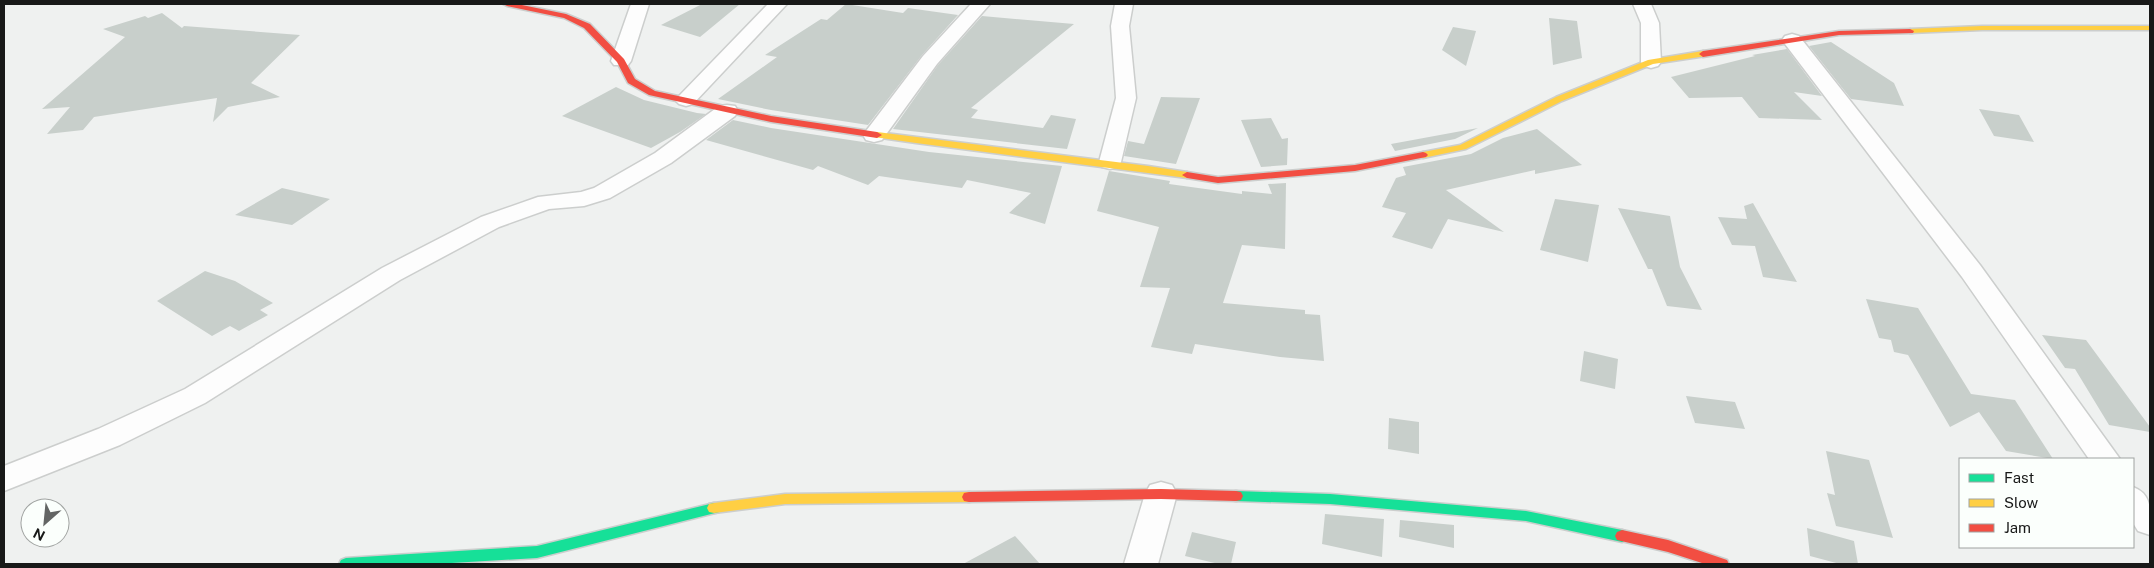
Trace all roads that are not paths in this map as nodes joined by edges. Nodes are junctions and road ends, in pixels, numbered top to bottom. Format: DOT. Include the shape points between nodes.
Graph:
graph roads {
  1 [pos="506,4"];
  2 [pos="640,4"];
  3 [pos="778,4"];
  4 [pos="981,4"];
  5 [pos="1124,4"];
  6 [pos="1642,4"];
  7 [pos="2150,28"];
  8 [pos="1792,40"];
  9 [pos="621,61"];
  10 [pos="1651,62"];
  11 [pos="686,100"];
  12 [pos="727,111"];
  13 [pos="874,135"];
  14 [pos="1110,162"];
  15 [pos="2104,458"];
  16 [pos="4,479"];
  17 [pos="1161,494"];
  18 [pos="2134,500"];
  19 [pos="2150,522"];
  20 [pos="346,564"];
  21 [pos="1141,564"];
  22 [pos="1722,564"];
  1 -- 9 [label="street" via="566,16 587,26"];
  2 -- 9 [label="street"];
  3 -- 11 [label="street"];
  4 -- 13 [label="street" via="930,60"];
  5 -- 14 [label="street" via="1120,26 1126,98"];
  6 -- 10 [label="street" via="1650,22"];
  7 -- 8 [label="street" via="1963,28 1839,33"];
  8 -- 10 [label="street"];
  8 -- 15 [label="street" via="1971,271"];
  9 -- 11 [label="street" via="631,82 652,93"];
  10 -- 14 [label="street" via="1560,99 1462,147 1355,168 1218,180"];
  11 -- 12 [label="street"];
  12 -- 13 [label="street"];
  12 -- 16 [label="street" via="663,158 602,192 584,199 546,202 490,222 391,274 195,396 109,437"];
  13 -- 14 [label="street"];
  17 -- 20 [label="street" via="785,500 710,509 537,552"];
  17 -- 21 [label="street"];
  17 -- 22 [label="street" via="1330,499 1526,516 1668,546"];
  18 -- 19 [label="street"];
}
